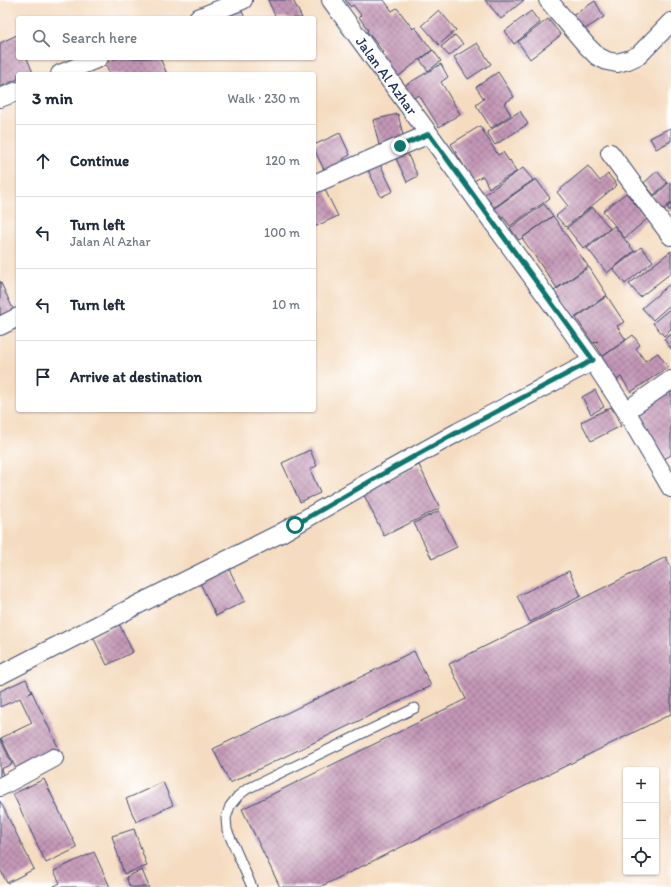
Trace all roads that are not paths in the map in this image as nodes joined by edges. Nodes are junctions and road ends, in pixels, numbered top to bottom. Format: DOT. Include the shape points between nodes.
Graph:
graph roads {
  1 [pos="242,0"];
  2 [pos="331,0"];
  3 [pos="548,0"];
  4 [pos="203,16"];
  5 [pos="671,22"];
  6 [pos="94,60"];
  7 [pos="65,72"];
  8 [pos="16,92"];
  9 [pos="0,98"];
  10 [pos="429,134"];
  11 [pos="610,154"];
  12 [pos="316,183"];
  13 [pos="671,236"];
  14 [pos="16,319"];
  15 [pos="0,326"];
  16 [pos="593,360"];
  17 [pos="671,380"];
  18 [pos="626,411"];
  19 [pos="671,488"];
  20 [pos="0,675"];
  21 [pos="415,708"];
  22 [pos="54,758"];
  23 [pos="0,788"];
  24 [pos="252,887"];
  1 -- 4 [label="street"];
  2 -- 10 [label="street, Jalan Al Azhar"];
  3 -- 5 [label="street" via="586,46 597,56 617,63 639,54"];
  6 -- 7 [label="street"];
  8 -- 9 [label="street"];
  10 -- 12 [label="street"];
  10 -- 16 [label="street, Jalan Al Azhar"];
  11 -- 13 [label="street"];
  14 -- 15 [label="street"];
  16 -- 18 [label="street, Jalan Al Azhar"];
  16 -- 20 [label="street" via="458,432 281,533"];
  17 -- 18 [label="street"];
  18 -- 19 [label="street, Jalan Al Azhar"];
  21 -- 24 [label="lane" via="247,789 238,796 230,806 226,818 227,830"];
  22 -- 23 [label="street"];
}
